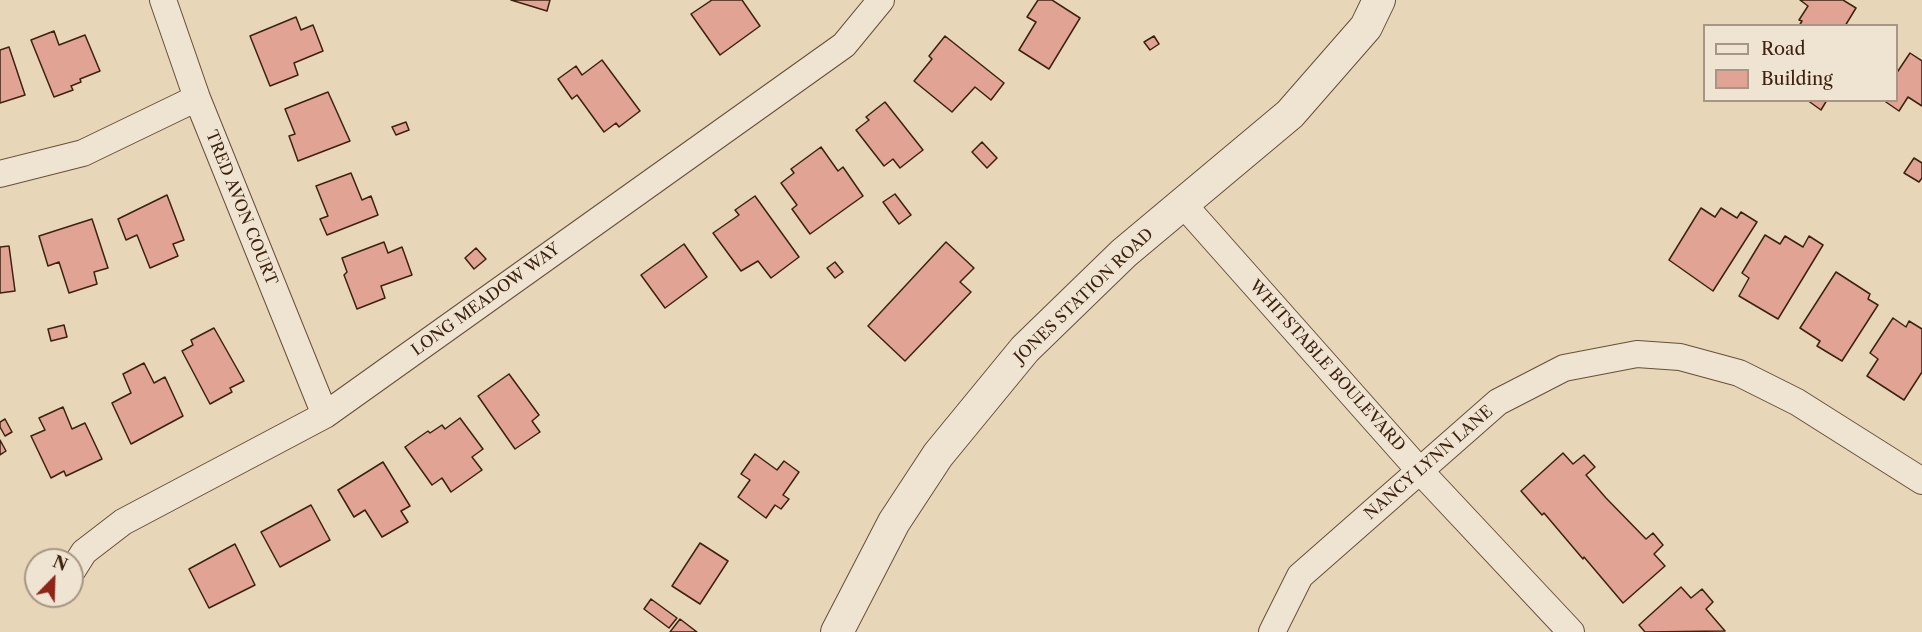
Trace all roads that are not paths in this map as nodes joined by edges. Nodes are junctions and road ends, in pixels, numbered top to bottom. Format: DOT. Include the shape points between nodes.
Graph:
graph roads {
  1 [pos="163,0"];
  2 [pos="881,0"];
  3 [pos="1379,0"];
  4 [pos="197,98"];
  5 [pos="0,174"];
  6 [pos="1184,204"];
  7 [pos="325,415"];
  8 [pos="1420,471"];
  9 [pos="1922,481"];
  10 [pos="84,552"];
  11 [pos="837,632"];
  12 [pos="1272,632"];
  13 [pos="1571,632"];
  1 -- 4 [label="street, TRED AVON COURT"];
  2 -- 7 [label="street, LONG MEADOW WAY" via="844,45"];
  3 -- 6 [label="street, JONES STATION ROAD" via="1366,27 1290,114"];
  4 -- 5 [label="street" via="83,153"];
  4 -- 7 [label="street, TRED AVON COURT"];
  6 -- 8 [label="street, WHITSTABLE BOULEVARD"];
  6 -- 11 [label="street, JONES STATION ROAD" via="1124,253 1025,349 938,455 894,522"];
  7 -- 10 [label="street, LONG MEADOW WAY" via="123,522"];
  8 -- 9 [label="street, NANCY LYNN LANE" via="1498,402 1564,369 1637,354 1680,357 1739,373 1797,402"];
  8 -- 12 [label="street, NANCY LYNN LANE" via="1300,576"];
  8 -- 13 [label="street, WHITSTABLE BOULEVARD"];
}
